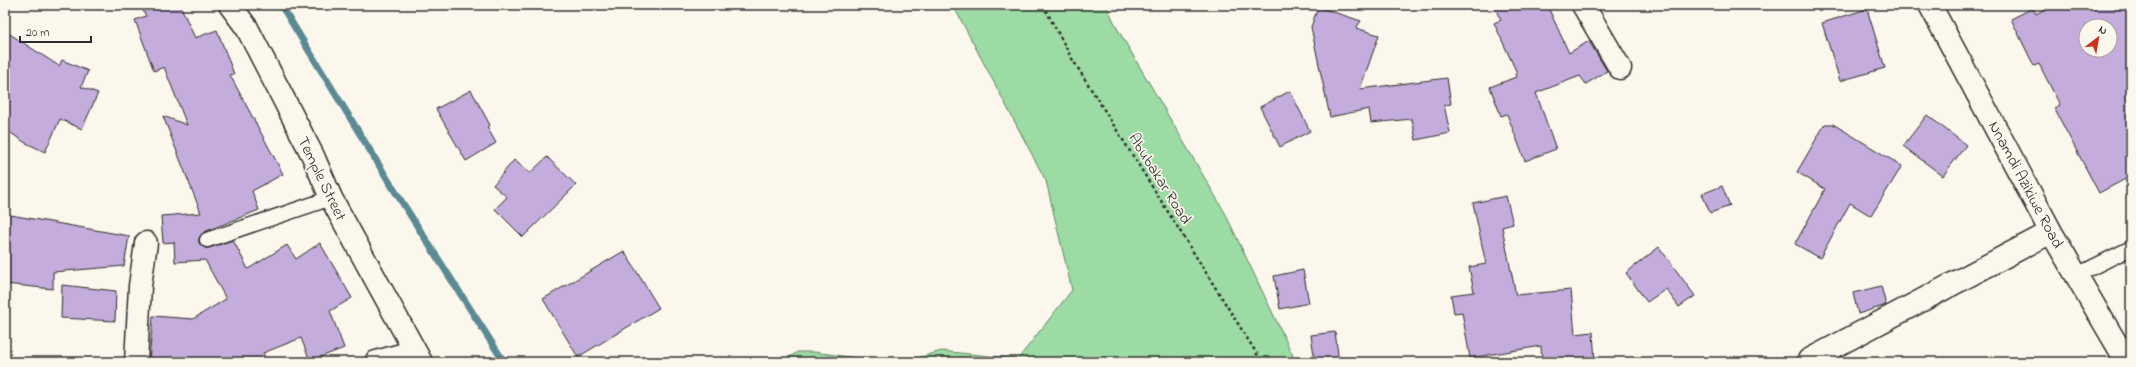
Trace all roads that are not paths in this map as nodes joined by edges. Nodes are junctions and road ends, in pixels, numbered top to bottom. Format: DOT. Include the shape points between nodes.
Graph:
graph roads {
  1 [pos="230,5"];
  2 [pos="1584,5"];
  3 [pos="1930,5"];
  4 [pos="1620,68"];
  5 [pos="331,198"];
  6 [pos="2051,232"];
  7 [pos="207,240"];
  8 [pos="146,243"];
  9 [pos="2131,248"];
  10 [pos="2077,275"];
  11 [pos="418,357"];
  12 [pos="1809,360"];
  13 [pos="136,362"];
  14 [pos="376,362"];
  15 [pos="2127,362"];
  1 -- 5 [label="street, Temple Street" via="247,28 313,156"];
  2 -- 4 [label="street"];
  3 -- 6 [label="street, Nnamdi Azikiwe Road"];
  5 -- 7 [label="lane"];
  5 -- 11 [label="street, Temple Street"];
  6 -- 10 [label="street, Nnamdi Azikiwe Road"];
  6 -- 12 [label="street"];
  8 -- 13 [label="street" via="140,286"];
  9 -- 10 [label="lane"];
  10 -- 15 [label="street, Nnamdi Azikiwe Road"];
  11 -- 14 [label="street"];
}
